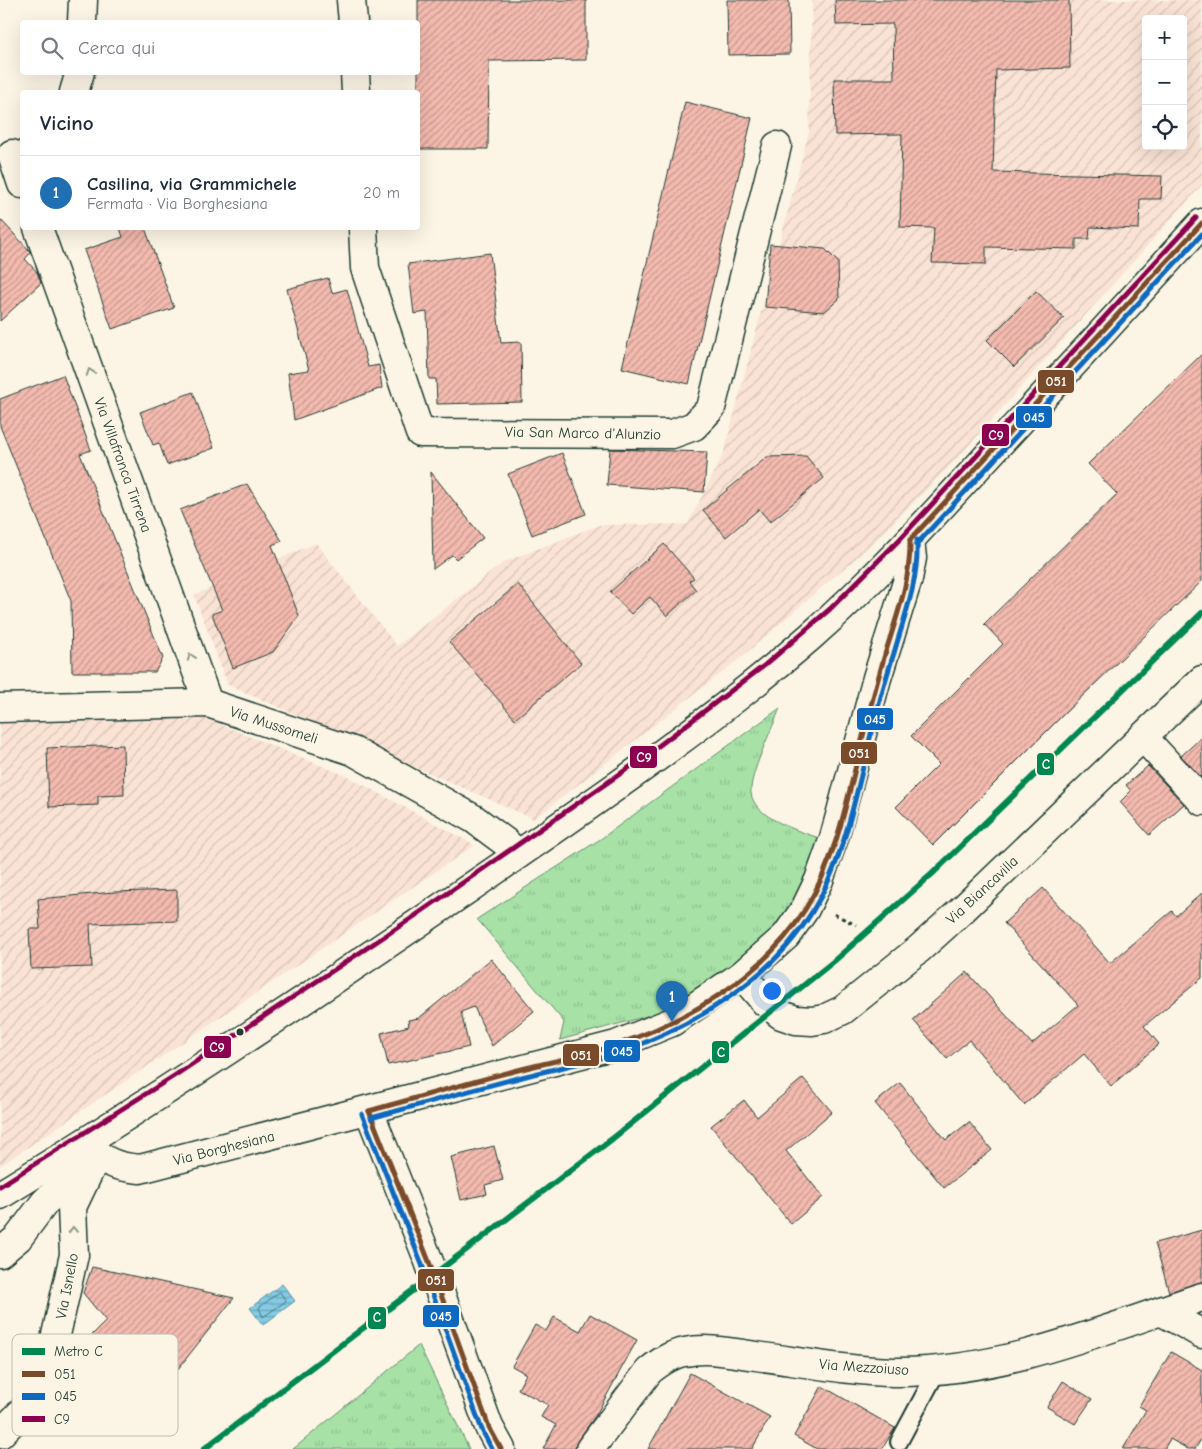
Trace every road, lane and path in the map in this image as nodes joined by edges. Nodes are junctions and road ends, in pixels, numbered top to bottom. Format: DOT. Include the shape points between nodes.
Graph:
graph roads {
  1 [pos="83,0"];
  2 [pos="352,0"];
  3 [pos="82,20"];
  4 [pos="352,20"];
  5 [pos="79,75"];
  6 [pos="355,75"];
  7 [pos="75,90"];
  8 [pos="356,90"];
  9 [pos="777,146"];
  10 [pos="9,154"];
  11 [pos="20,179"];
  12 [pos="1202,223"];
  13 [pos="39,230"];
  14 [pos="363,230"];
  15 [pos="910,540"];
  16 [pos="1202,680"];
  17 [pos="208,703"];
  18 [pos="0,708"];
  19 [pos="1143,737"];
  20 [pos="1202,801"];
  21 [pos="518,854"];
  22 [pos="742,976"];
  23 [pos="369,1111"];
  24 [pos="92,1148"];
  25 [pos="0,1194"];
  26 [pos="0,1253"];
  27 [pos="1202,1298"];
  28 [pos="1161,1311"];
  29 [pos="57,1334"];
  30 [pos="1202,1334"];
  31 [pos="938,1369"];
  32 [pos="12,1422"];
  33 [pos="0,1434"];
  34 [pos="899,1442"];
  35 [pos="501,1449"];
  36 [pos="590,1449"];
  1 -- 3 [label="street"];
  2 -- 4 [label="street"];
  5 -- 7 [label="street"];
  6 -- 8 [label="street"];
  9 -- 14 [label="street, Via San Marco d'Alunzio" via="711,408 694,426 672,434 420,433 365,268"];
  10 -- 11 [label="street"];
  12 -- 15 [label="street"];
  17 -- 13 [label="street, Via Villafranca Tirrena, one-way"];
  15 -- 21 [label="street" via="848,602 771,670 624,782"];
  15 -- 22 [label="street, Via Borghesiana" via="912,558 908,579 819,880 805,910 786,936"];
  16 -- 19 [label="street, Via Biancavilla"];
  17 -- 18 [label="street, Via Mussomeli"];
  17 -- 21 [label="street, Via Mussomeli" via="353,751 474,819"];
  19 -- 20 [label="street"];
  19 -- 22 [label="street, Via Biancavilla" via="948,923 843,1010 812,1021 781,1015"];
  21 -- 24 [label="street"];
  22 -- 23 [label="street, Via Borghesiana" via="672,1022 634,1039"];
  23 -- 24 [label="street, Via Borghesiana" via="140,1169 120,1167"];
  23 -- 35 [label="street" via="489,1426"];
  24 -- 25 [label="street"];
  24 -- 26 [label="street" via="18,1238"];
  29 -- 24 [label="street, Via Isnello, one-way" via="74,1255 72,1207"];
  27 -- 28 [label="street, Via Mezzoiuso"];
  28 -- 30 [label="street"];
  28 -- 31 [label="street, Via Mezzoiuso" via="1012,1358"];
  31 -- 34 [label="lane"];
  31 -- 36 [label="street, Via Mezzoiuso" via="874,1371 722,1351 684,1352 649,1371"];
  33 -- 32 [label="street, Via Isnello, one-way"];
}
